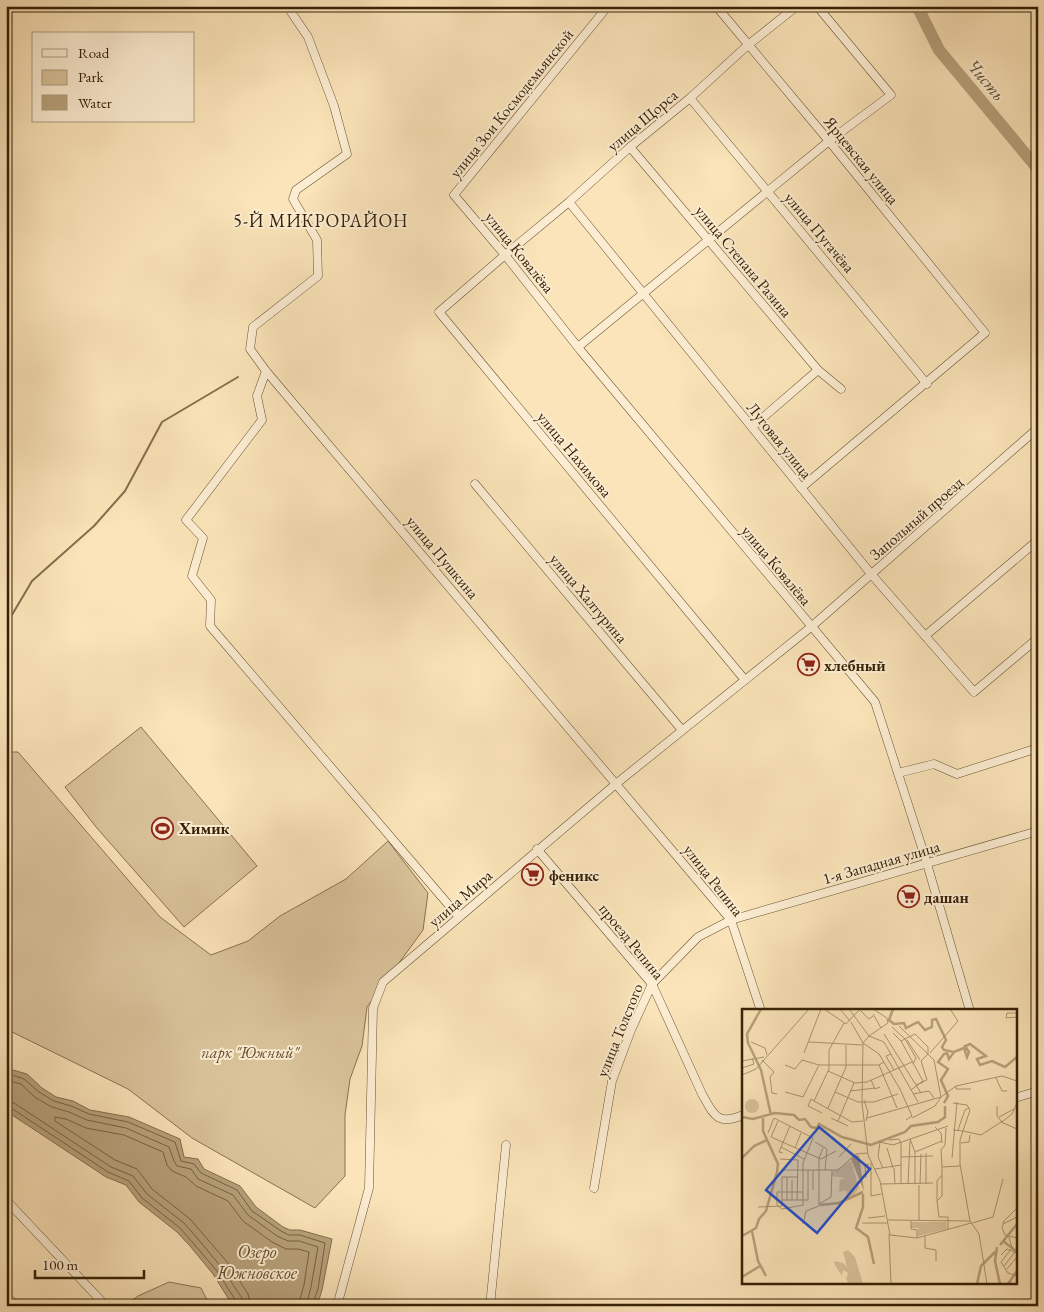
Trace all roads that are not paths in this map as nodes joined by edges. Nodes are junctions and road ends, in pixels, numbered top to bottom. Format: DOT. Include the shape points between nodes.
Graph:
graph roads {
  1 [pos="287,6"];
  2 [pos="608,6"];
  3 [pos="716,6"];
  4 [pos="797,6"];
  5 [pos="817,6"];
  6 [pos="748,45"];
  7 [pos="690,98"];
  8 [pos="829,141"];
  9 [pos="630,147"];
  10 [pos="768,191"];
  11 [pos="454,195"];
  12 [pos="569,202"];
  13 [pos="709,240"];
  14 [pos="505,254"];
  15 [pos="644,294"];
  16 [pos="578,348"];
  17 [pos="818,370"];
  18 [pos="266,371"];
  19 [pos="927,384"];
  20 [pos="841,389"];
  21 [pos="752,427"];
  22 [pos="1038,428"];
  23 [pos="475,484"];
  24 [pos="802,488"];
  25 [pos="1038,540"];
  26 [pos="872,574"];
  27 [pos="811,627"];
  28 [pos="925,636"];
  29 [pos="1038,638"];
  30 [pos="745,680"];
  31 [pos="682,730"];
  32 [pos="1038,748"];
  33 [pos="898,773"];
  34 [pos="616,783"];
  35 [pos="1038,831"];
  36 [pos="537,849"];
  37 [pos="927,863"];
  38 [pos="459,917"];
  39 [pos="731,920"];
  40 [pos="652,984"];
  41 [pos="760,1009"];
  42 [pos="969,1009"];
  43 [pos="1038,1091"];
  44 [pos="1016,1098"];
  45 [pos="742,1115"];
  46 [pos="506,1145"];
  47 [pos="594,1188"];
  48 [pos="6,1200"];
  49 [pos="341,1293"];
  50 [pos="6,1295"];
  51 [pos="16,1306"];
  52 [pos="106,1306"];
  53 [pos="337,1306"];
  54 [pos="342,1306"];
  55 [pos="490,1306"];
  1 -- 18 [label="street, улица Пушкина" via="308,37 334,106 347,154 296,190 293,199 317,240 318,276 253,327 250,349"];
  2 -- 11 [label="street, улица Зои Космодемьянской"];
  3 -- 6 [label="street, Ярцевская улица"];
  4 -- 6 [label="street, улица Щорса"];
  5 -- 8 [label="street" via="891,95"];
  6 -- 7 [label="street, улица Щорса"];
  6 -- 8 [label="street, Ярцевская улица"];
  7 -- 9 [label="street, улица Щорса"];
  7 -- 10 [label="street, улица Пугачёва"];
  8 -- 10 [label="street"];
  8 -- 19 [label="street, Ярцевская улица" via="985,333"];
  9 -- 12 [label="street, улица Щорса"];
  9 -- 13 [label="street, улица Степана Разина"];
  10 -- 13 [label="street"];
  10 -- 19 [label="street, улица Пугачёва"];
  11 -- 14 [label="street, улица Ковалёва"];
  12 -- 14 [label="street, улица Щорса"];
  12 -- 15 [label="street, Луговая улица"];
  13 -- 15 [label="street"];
  13 -- 17 [label="street, улица Степана Разина"];
  14 -- 16 [label="street, улица Ковалёва"];
  14 -- 30 [label="street, улица Нахимова" via="440,312"];
  15 -- 16 [label="street"];
  15 -- 21 [label="street, Луговая улица"];
  16 -- 27 [label="street, улица Ковалёва"];
  17 -- 20 [label="street, улица Степана Разина"];
  17 -- 21 [label="street"];
  18 -- 34 [label="street, улица Пушкина"];
  18 -- 38 [label="street" via="257,396 262,420 186,520 203,538 192,576 211,600 210,626"];
  19 -- 24 [label="street"];
  21 -- 24 [label="street, Луговая улица"];
  22 -- 26 [label="street, Запольный проезд"];
  23 -- 31 [label="street, улица Халтурина"];
  24 -- 26 [label="street, Луговая улица"];
  25 -- 28 [label="street"];
  26 -- 27 [label="street, Запольный проезд"];
  26 -- 28 [label="street, Луговая улица"];
  27 -- 30 [label="street, улица Мира"];
  27 -- 33 [label="street, улица Ковалёва" via="875,702"];
  28 -- 29 [label="street, Луговая улица" via="974,692"];
  30 -- 31 [label="street, улица Мира"];
  31 -- 34 [label="street, улица Мира"];
  32 -- 33 [label="street" via="957,774 934,764"];
  33 -- 37 [label="street, улица Ковалёва"];
  34 -- 36 [label="street, улица Мира"];
  34 -- 39 [label="street, улица Репина"];
  35 -- 37 [label="street, 1-я Западная улица"];
  36 -- 38 [label="street, улица Мира"];
  36 -- 40 [label="street, проезд Репина"];
  37 -- 39 [label="street, 1-я Западная улица"];
  37 -- 42 [label="street, улица Ковалёва"];
  38 -- 49 [label="street, улица Мира" via="383,982 373,1008 369,1188"];
  39 -- 40 [label="street, улица Толстого" via="698,938"];
  39 -- 41 [label="street, улица Репина"];
  40 -- 45 [label="street, проезд Репина" via="712,1112 726,1121"];
  40 -- 47 [label="street, улица Толстого" via="612,1082"];
  43 -- 44 [label="street"];
  46 -- 55 [label="street"];
  48 -- 52 [label="street"];
  49 -- 53 [label="street, улица Мира"];
  49 -- 54 [label="street"];
  50 -- 51 [label="street"];
}
